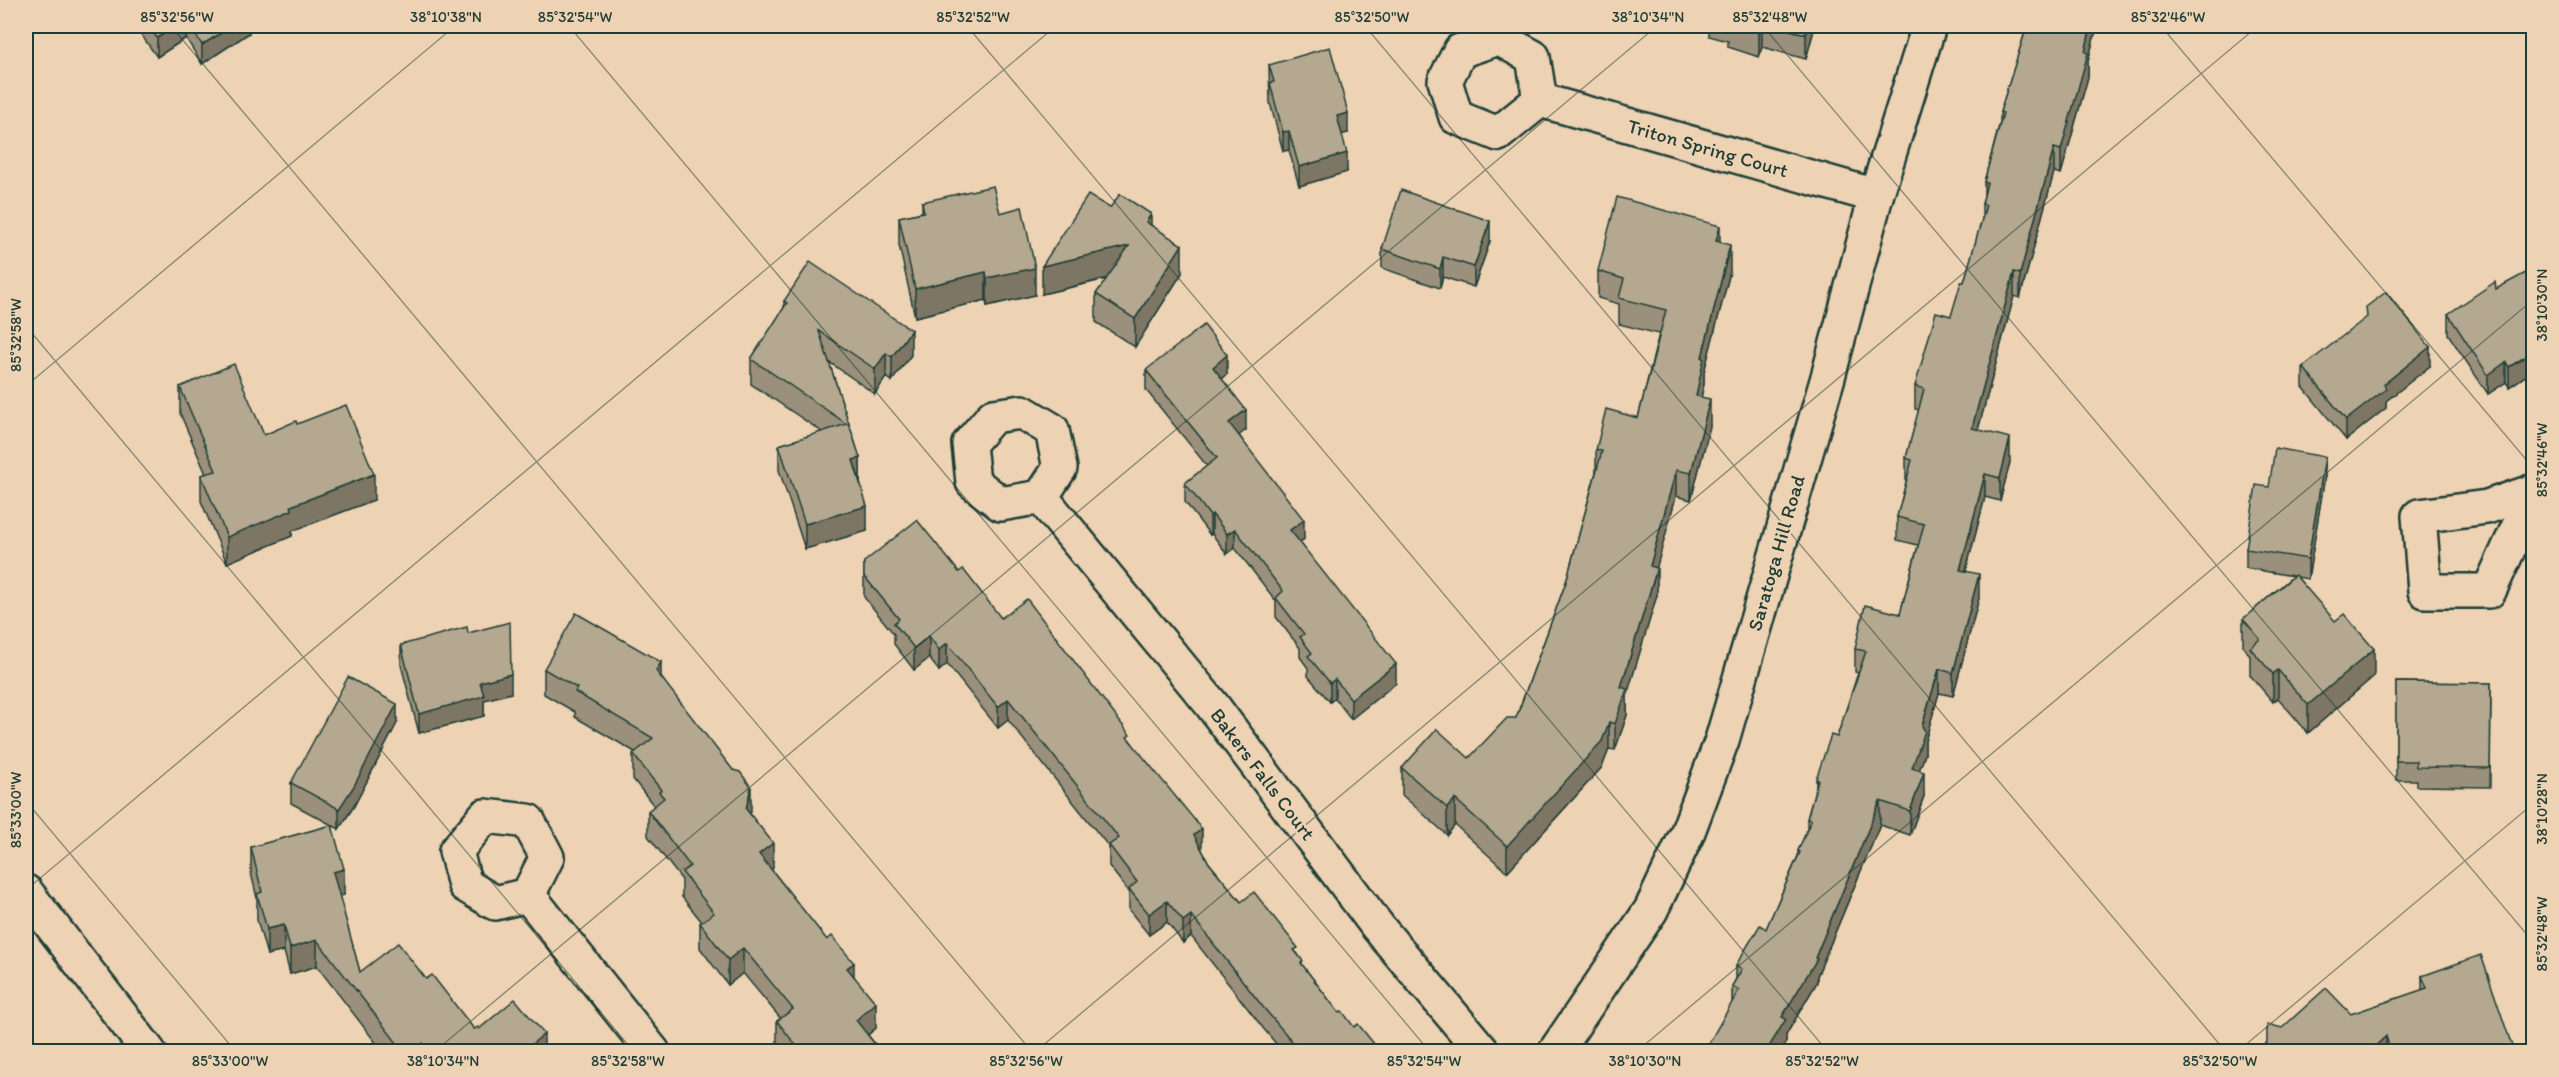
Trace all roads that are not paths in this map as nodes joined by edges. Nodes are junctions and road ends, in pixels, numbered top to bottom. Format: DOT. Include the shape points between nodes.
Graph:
graph roads {
  1 [pos="1929,26"];
  2 [pos="1540,100"];
  3 [pos="1876,196"];
  4 [pos="1041,497"];
  5 [pos="26,892"];
  6 [pos="528,895"];
  7 [pos="149,1052"];
  8 [pos="653,1052"];
  9 [pos="1483,1052"];
  10 [pos="1555,1052"];
  1 -- 3 [label="street, Saratoga Hill Road"];
  2 -- 3 [label="street, Triton Spring Court"];
  3 -- 10 [label="street, Saratoga Hill Road" via="1722,740 1687,834 1651,910"];
  4 -- 9 [label="street, Bakers Falls Court" via="1212,705 1378,927"];
  5 -- 7 [label="street"];
  6 -- 8 [label="street"];
}
